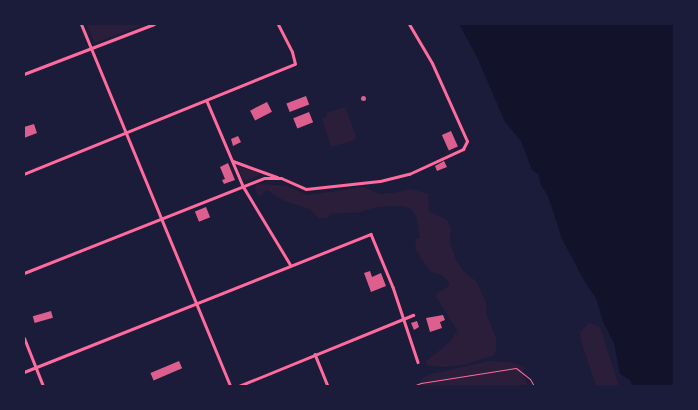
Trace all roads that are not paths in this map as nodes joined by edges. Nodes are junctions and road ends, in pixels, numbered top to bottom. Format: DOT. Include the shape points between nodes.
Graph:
graph roads {
  1 [pos="81,24"];
  2 [pos="154,24"];
  3 [pos="278,24"];
  4 [pos="409,24"];
  5 [pos="91,48"];
  6 [pos="24,74"];
  7 [pos="207,101"];
  8 [pos="125,133"];
  9 [pos="233,161"];
  10 [pos="24,174"];
  11 [pos="280,178"];
  12 [pos="243,186"];
  13 [pos="159,218"];
  14 [pos="290,265"];
  15 [pos="24,273"];
  16 [pos="194,303"];
  17 [pos="413,315"];
  18 [pos="405,318"];
  19 [pos="24,338"];
  20 [pos="315,354"];
  21 [pos="418,362"];
  22 [pos="35,366"];
  23 [pos="24,372"];
  24 [pos="43,386"];
  25 [pos="230,386"];
  26 [pos="239,386"];
  27 [pos="328,386"];
  28 [pos="413,386"];
  29 [pos="534,386"];
  1 -- 5 [label="street"];
  2 -- 5 [label="street"];
  3 -- 7 [label="street" via="295,64"];
  4 -- 11 [label="street" via="428,54 467,140 463,149 409,174 380,181 306,189"];
  5 -- 6 [label="street"];
  5 -- 8 [label="street"];
  7 -- 8 [label="street"];
  7 -- 9 [label="street"];
  8 -- 10 [label="street"];
  8 -- 13 [label="street"];
  9 -- 11 [label="street"];
  9 -- 12 [label="street"];
  11 -- 12 [label="street" via="264,178"];
  12 -- 13 [label="street"];
  12 -- 14 [label="street"];
  13 -- 15 [label="street"];
  13 -- 16 [label="street"];
  14 -- 16 [label="street"];
  14 -- 18 [label="street" via="371,234"];
  16 -- 22 [label="street"];
  16 -- 25 [label="street"];
  17 -- 18 [label="street"];
  18 -- 20 [label="street"];
  18 -- 21 [label="street"];
  19 -- 22 [label="street"];
  20 -- 26 [label="street"];
  20 -- 27 [label="street"];
  22 -- 23 [label="street"];
  22 -- 24 [label="street"];
  28 -- 29 [label="lane" via="516,368"];
}
